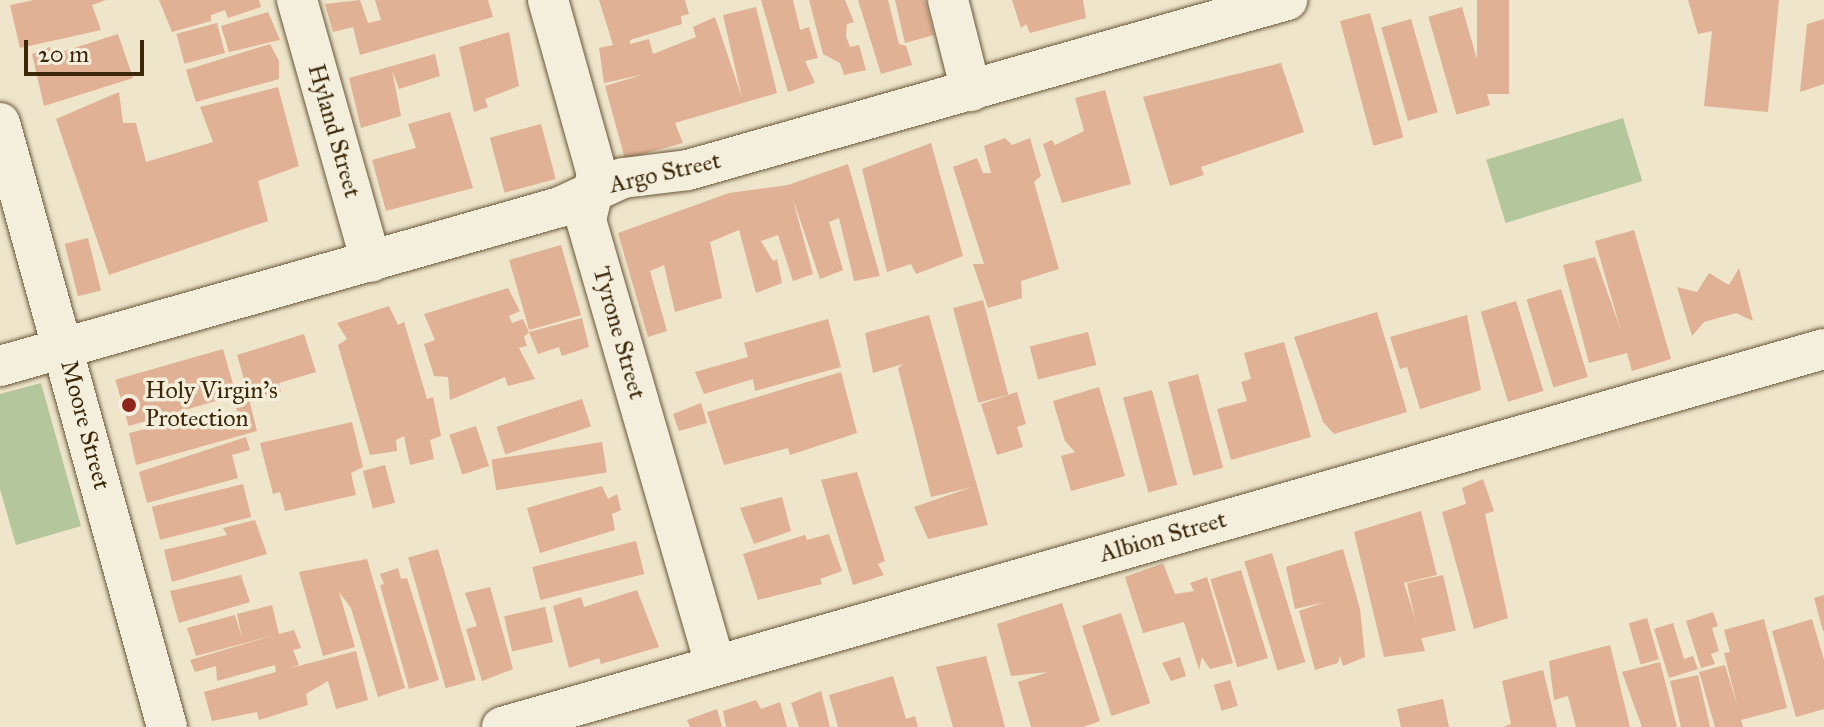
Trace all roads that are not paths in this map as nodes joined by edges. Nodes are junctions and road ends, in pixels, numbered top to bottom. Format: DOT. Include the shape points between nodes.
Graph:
graph roads {
  1 [pos="297,0"];
  2 [pos="548,0"];
  3 [pos="948,0"];
  4 [pos="1287,0"];
  5 [pos="971,91"];
  6 [pos="0,123"];
  7 [pos="593,191"];
  8 [pos="371,262"];
  9 [pos="64,349"];
  10 [pos="1824,349"];
  11 [pos="0,366"];
  12 [pos="715,665"];
  13 [pos="167,727"];
  14 [pos="502,727"];
  1 -- 8 [label="street, Hyland Street"];
  2 -- 7 [label="street, Tyrone Street" via="597,174"];
  3 -- 5 [label="street"];
  4 -- 5 [label="street, Argo Street"];
  5 -- 7 [label="street, Argo Street" via="688,170 623,178"];
  6 -- 9 [label="street, Moore Street"];
  7 -- 8 [label="street, Argo Street" via="560,207"];
  7 -- 12 [label="street, Tyrone Street" via="586,220"];
  8 -- 9 [label="street, Argo Street"];
  9 -- 11 [label="street, Argo Street"];
  9 -- 13 [label="street, Moore Street"];
  10 -- 12 [label="street, Albion Street"];
  12 -- 14 [label="street, Albion Street"];
}
